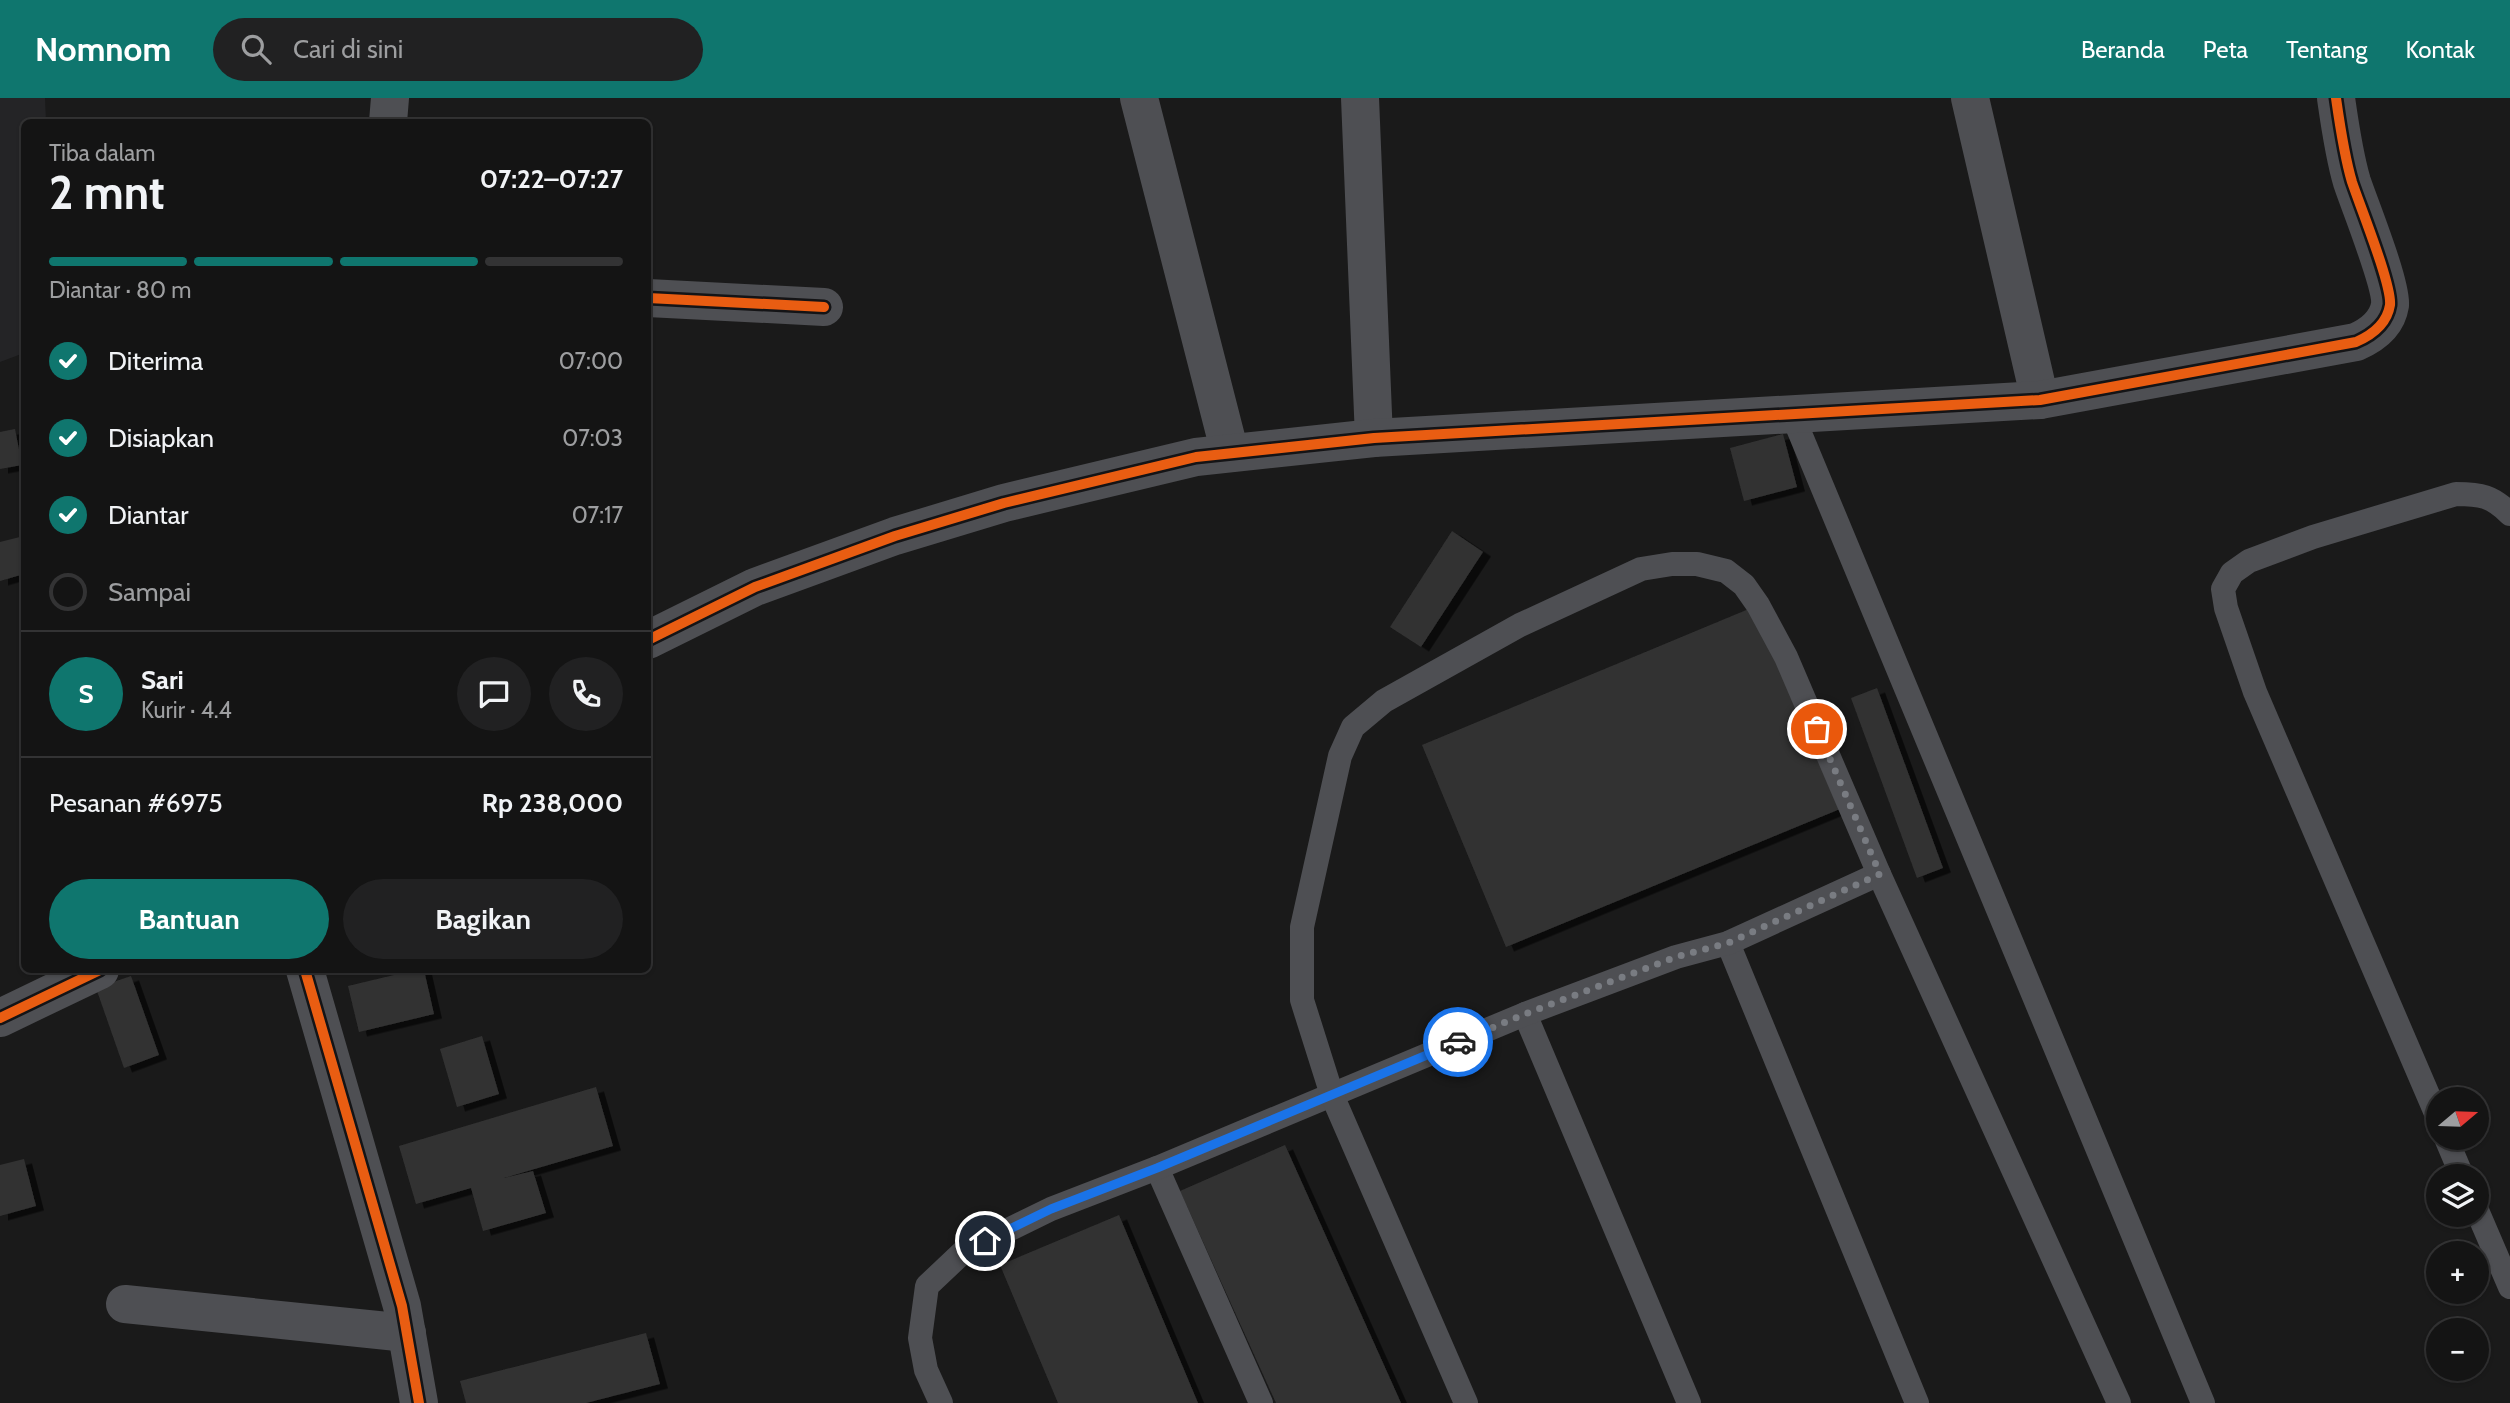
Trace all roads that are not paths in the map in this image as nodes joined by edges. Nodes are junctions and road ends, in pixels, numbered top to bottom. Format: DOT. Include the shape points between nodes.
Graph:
graph roads {
  1 [pos="390,98"];
  2 [pos="1139,98"];
  3 [pos="1360,98"];
  4 [pos="1970,98"];
  5 [pos="2336,98"];
  6 [pos="388,119"];
  7 [pos="651,298"];
  8 [pos="824,307"];
  9 [pos="2040,400"];
  10 [pos="1792,414"];
  11 [pos="1374,438"];
  12 [pos="1230,453"];
  13 [pos="2510,514"];
  14 [pos="651,639"];
  15 [pos="1880,874"];
  16 [pos="1728,943"];
  17 [pos="94,973"];
  18 [pos="306,973"];
  19 [pos="1525,1014"];
  20 [pos="0,1018"];
  21 [pos="2426,1090"];
  22 [pos="1332,1095"];
  23 [pos="1157,1168"];
  24 [pos="2484,1227"];
  25 [pos="2510,1287"];
  26 [pos="125,1304"];
  27 [pos="407,1333"];
  28 [pos="419,1403"];
  29 [pos="941,1403"];
  30 [pos="1261,1403"];
  31 [pos="1466,1403"];
  32 [pos="1689,1403"];
  33 [pos="1917,1403"];
  34 [pos="2119,1403"];
  35 [pos="2203,1403"];
  1 -- 6 [label="street"];
  2 -- 12 [label="street"];
  3 -- 11 [label="street"];
  4 -- 9 [label="street"];
  5 -- 9 [label="street" via="2351,179 2390,303 2384,321 2371,335 2356,342"];
  7 -- 8 [label="street"];
  9 -- 10 [label="street"];
  10 -- 11 [label="street"];
  10 -- 35 [label="lane"];
  11 -- 12 [label="street"];
  12 -- 14 [label="street" via="1004,503 895,536 755,587"];
  13 -- 21 [label="lane" via="2479,494 2456,494 2249,561 2232,573 2223,589 2255,692"];
  15 -- 16 [label="lane"];
  15 -- 22 [label="lane" via="1786,657 1744,585 1726,571 1697,564 1641,569 1520,625 1384,701 1353,727 1340,756 1303,927 1302,1000"];
  15 -- 34 [label="lane"];
  16 -- 19 [label="lane" via="1676,957"];
  16 -- 33 [label="lane"];
  17 -- 20 [label="street"];
  18 -- 27 [label="street"];
  19 -- 22 [label="lane"];
  19 -- 32 [label="lane"];
  22 -- 23 [label="lane"];
  22 -- 31 [label="lane"];
  23 -- 29 [label="lane" via="1051,1209 963,1252 927,1286 920,1338 926,1370"];
  23 -- 30 [label="lane"];
  24 -- 25 [label="lane"];
  26 -- 27 [label="street"];
  27 -- 28 [label="street"];
}
